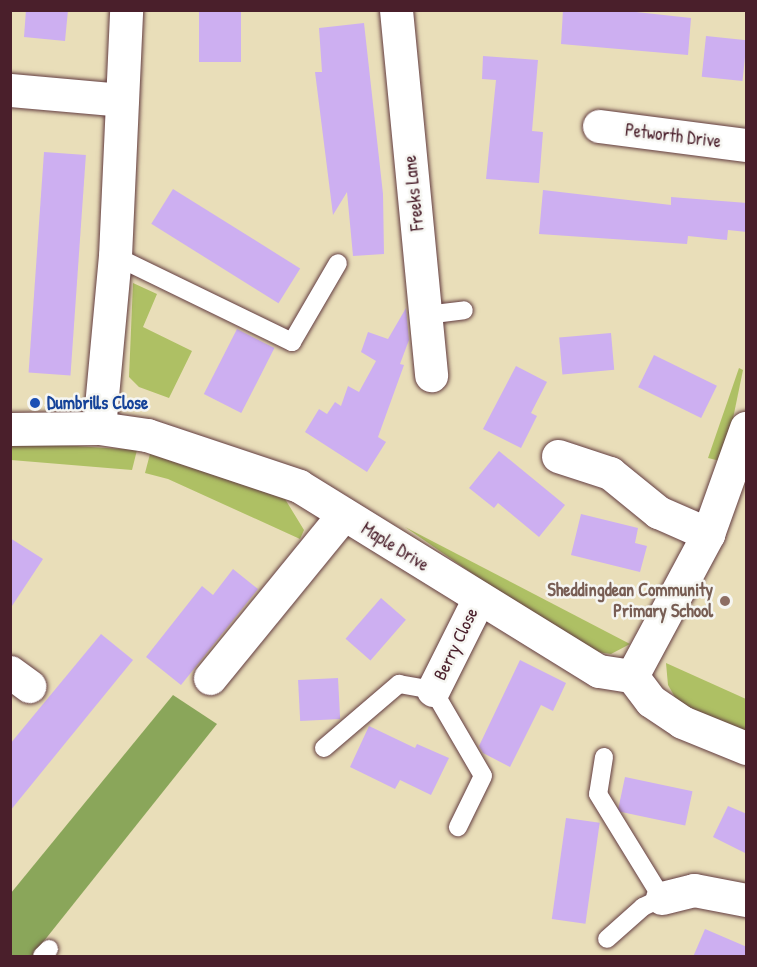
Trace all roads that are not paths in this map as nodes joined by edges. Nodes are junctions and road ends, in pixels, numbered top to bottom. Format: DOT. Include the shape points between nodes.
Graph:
graph roads {
  1 [pos="126,10"];
  2 [pos="396,10"];
  3 [pos="10,90"];
  4 [pos="122,100"];
  5 [pos="599,126"];
  6 [pos="747,145"];
  7 [pos="115,256"];
  8 [pos="338,263"];
  9 [pos="464,310"];
  10 [pos="426,315"];
  11 [pos="431,375"];
  12 [pos="99,428"];
  13 [pos="747,428"];
  14 [pos="10,429"];
  15 [pos="558,456"];
  16 [pos="343,515"];
  17 [pos="708,534"];
  18 [pos="478,598"];
  19 [pos="632,676"];
  20 [pos="210,678"];
  21 [pos="433,690"];
  22 [pos="324,748"];
  23 [pos="747,748"];
  24 [pos="604,757"];
  25 [pos="458,827"];
  26 [pos="662,898"];
  27 [pos="747,900"];
  28 [pos="607,939"];
  1 -- 4 [label="street"];
  2 -- 10 [label="street, Freeks Lane"];
  3 -- 4 [label="street"];
  4 -- 7 [label="street"];
  5 -- 6 [label="street, Petworth Drive"];
  7 -- 8 [label="lane" via="292,342"];
  7 -- 12 [label="street"];
  9 -- 10 [label="lane"];
  10 -- 11 [label="street, Freeks Lane"];
  12 -- 14 [label="street, Maple Drive"];
  12 -- 16 [label="street, Maple Drive" via="147,435 265,473 299,486"];
  13 -- 17 [label="street"];
  15 -- 17 [label="street" via="610,473 658,513"];
  16 -- 18 [label="street, Maple Drive"];
  16 -- 20 [label="street"];
  17 -- 19 [label="street"];
  18 -- 19 [label="street, Maple Drive" via="599,671"];
  18 -- 21 [label="street, Berry Close"];
  19 -- 23 [label="street" via="651,701 682,722"];
  21 -- 22 [label="lane" via="399,684"];
  21 -- 25 [label="lane" via="483,776"];
  24 -- 26 [label="lane" via="598,794"];
  26 -- 27 [label="street" via="694,890"];
  26 -- 28 [label="lane" via="643,908"];
}
